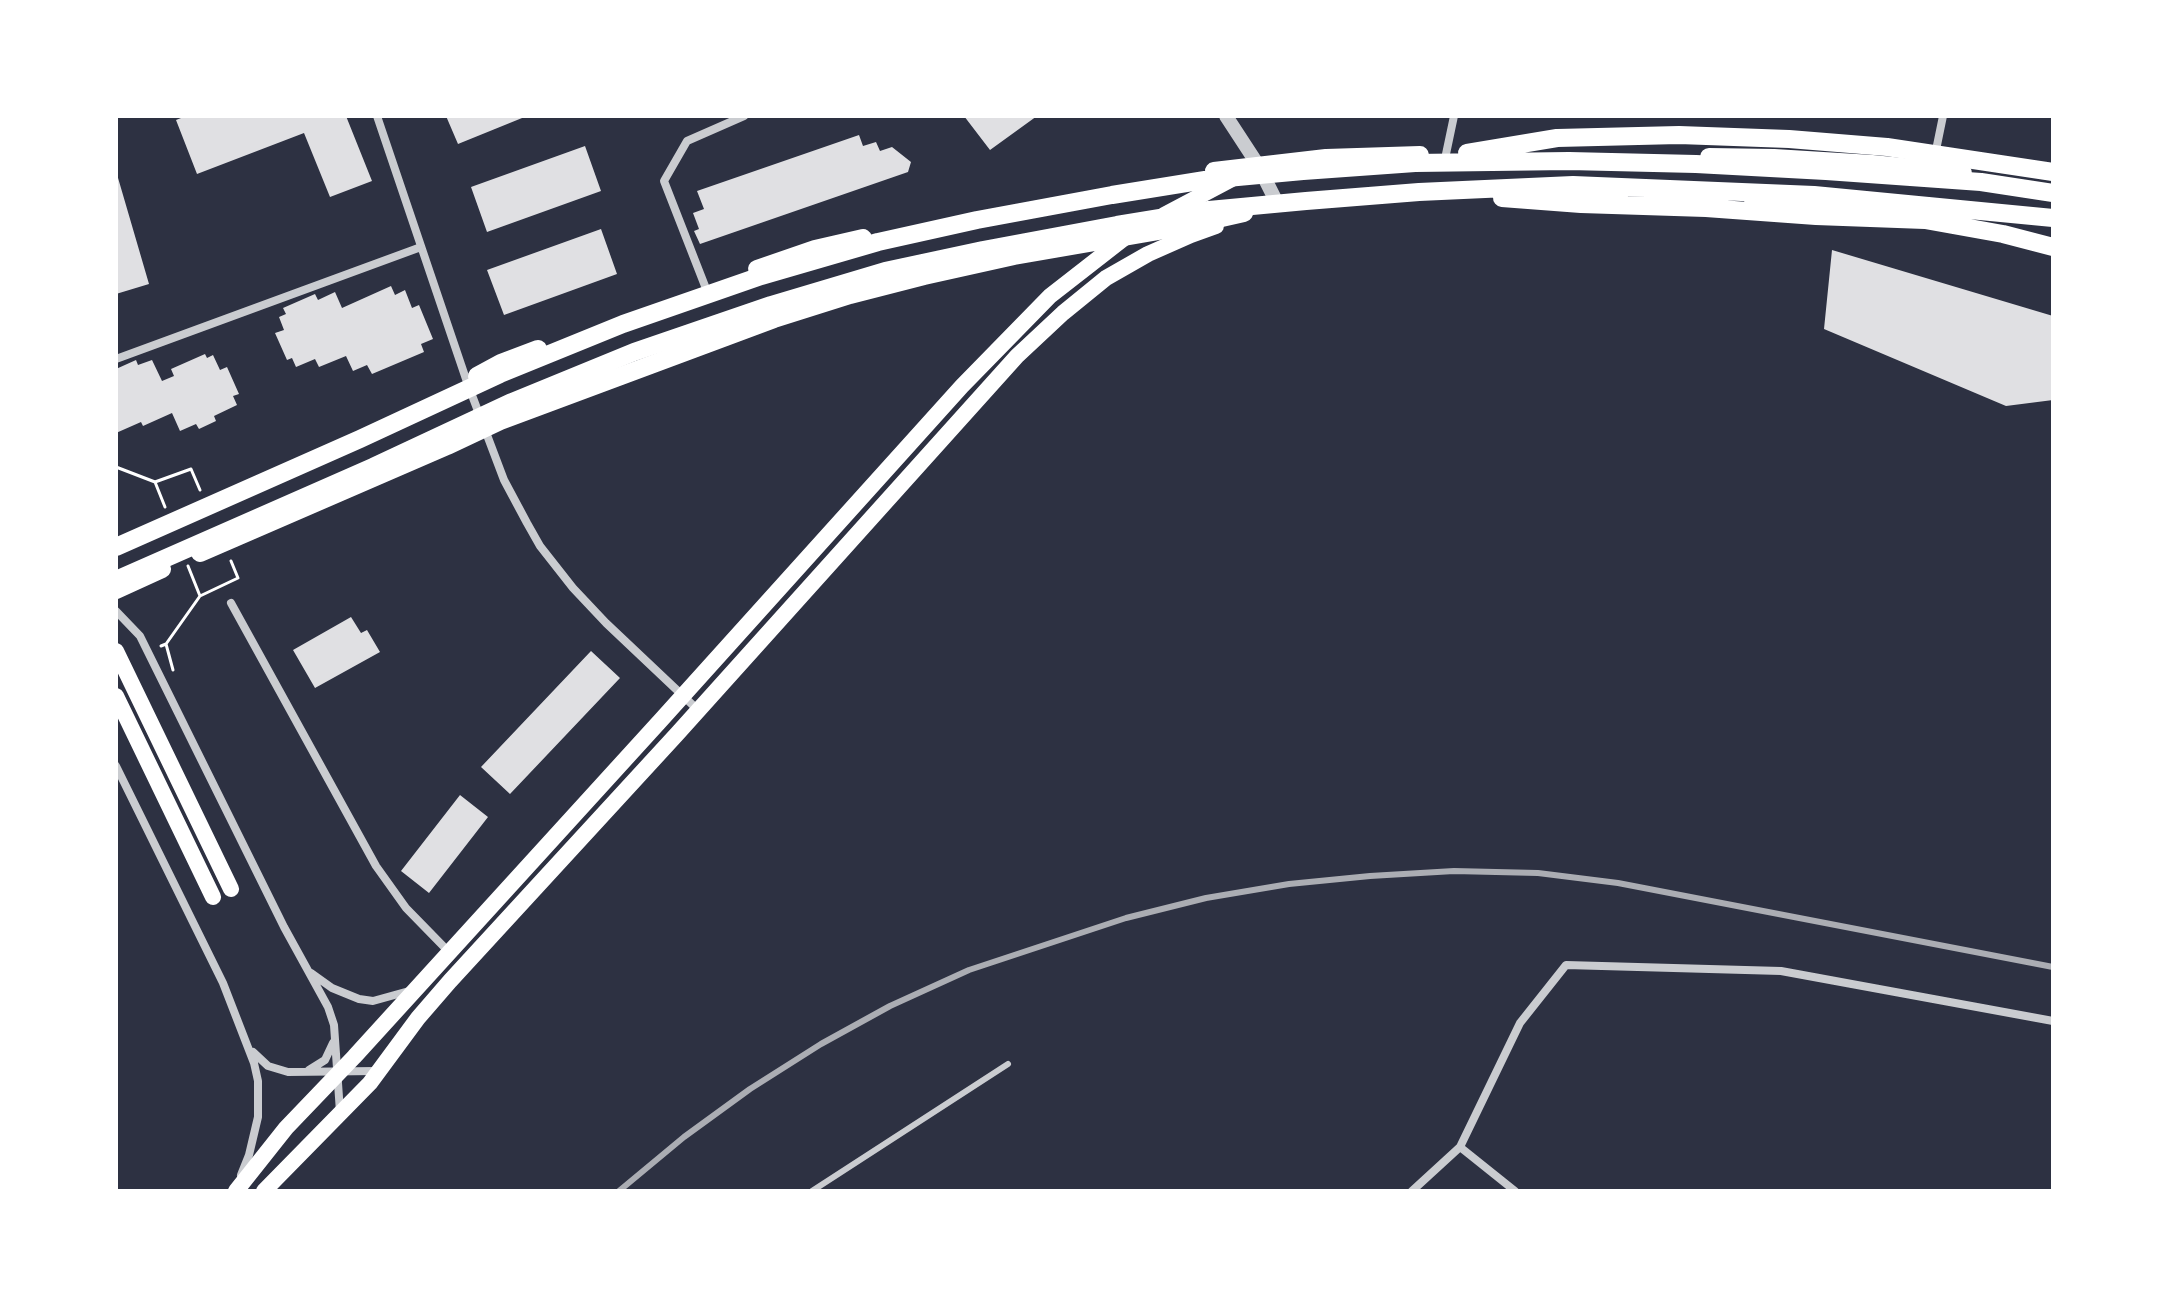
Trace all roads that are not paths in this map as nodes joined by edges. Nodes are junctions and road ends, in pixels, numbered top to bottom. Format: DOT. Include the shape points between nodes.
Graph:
graph roads {
  1 [pos="377,116"];
  2 [pos="744,116"];
  3 [pos="1226,116"];
  4 [pos="1454,116"];
  5 [pos="1943,116"];
  6 [pos="1446,154"];
  7 [pos="1415,163"];
  8 [pos="1258,165"];
  9 [pos="1933,169"];
  10 [pos="2053,172"];
  11 [pos="2053,187"];
  12 [pos="1419,192"];
  13 [pos="2053,193"];
  14 [pos="1278,205"];
  15 [pos="2053,219"];
  16 [pos="1127,236"];
  17 [pos="421,247"];
  18 [pos="2053,247"];
  19 [pos="705,286"];
  20 [pos="116,359"];
  21 [pos="467,382"];
  22 [pos="484,428"];
  23 [pos="116,539"];
  24 [pos="116,547"];
  25 [pos="116,580"];
  26 [pos="116,590"];
  27 [pos="231,603"];
  28 [pos="116,611"];
  29 [pos="116,651"];
  30 [pos="116,696"];
  31 [pos="683,696"];
  32 [pos="698,710"];
  33 [pos="116,766"];
  34 [pos="231,889"];
  35 [pos="213,897"];
  36 [pos="448,951"];
  37 [pos="307,970"];
  38 [pos="413,990"];
  39 [pos="2053,1021"];
  40 [pos="334,1034"];
  41 [pos="248,1044"];
  42 [pos="1008,1064"];
  43 [pos="380,1071"];
  44 [pos="301,1073"];
  45 [pos="338,1073"];
  46 [pos="340,1113"];
  47 [pos="1460,1147"];
  48 [pos="235,1191"];
  49 [pos="264,1191"];
  50 [pos="812,1191"];
  51 [pos="1412,1191"];
  52 [pos="1515,1191"];
  1 -- 17 [label="street"];
  2 -- 19 [label="street" via="687,141 664,181"];
  3 -- 8 [label="street"];
  4 -- 6 [label="street"];
  5 -- 9 [label="street"];
  6 -- 8 [label="main road"];
  6 -- 9 [label="main road" via="1774,158"];
  7 -- 10 [label="main road" via="1557,138 1679,135 1887,147"];
  7 -- 13 [label="main road" via="1696,164 1981,182"];
  7 -- 24 [label="main road" via="1205,180 1112,195 878,242 761,276 500,374"];
  8 -- 14 [label="street"];
  8 -- 16 [label="main road"];
  8 -- 19 [label="main road" via="1123,185 911,227 815,249"];
  9 -- 11 [label="main road"];
  12 -- 15 [label="main road" via="1573,185 1709,190"];
  12 -- 18 [label="main road" via="1925,220"];
  12 -- 25 [label="main road" via="1209,210 885,271 634,352"];
  14 -- 15 [label="main road" via="1553,194"];
  14 -- 16 [label="main road"];
  14 -- 32 [label="main road" via="1148,254 1106,278 1063,313 1017,356"];
  16 -- 22 [label="main road" via="850,295"];
  16 -- 31 [label="main road" via="1050,296 1002,343"];
  17 -- 20 [label="street"];
  17 -- 21 [label="street"];
  19 -- 21 [label="main road" via="501,363"];
  21 -- 22 [label="street"];
  21 -- 23 [label="main road"];
  22 -- 26 [label="main road"];
  22 -- 31 [label="street" via="504,480 554,565"];
  27 -- 36 [label="street" via="376,866 406,908"];
  28 -- 37 [label="street" via="140,636"];
  29 -- 34 [label="main road"];
  30 -- 35 [label="main road"];
  31 -- 32 [label="street"];
  31 -- 36 [label="main road"];
  32 -- 43 [label="main road" via="433,1000"];
  33 -- 41 [label="street"];
  36 -- 38 [label="main road"];
  37 -- 38 [label="street" via="359,999 373,1001"];
  37 -- 40 [label="street" via="328,1007"];
  38 -- 45 [label="main road"];
  39 -- 47 [label="street" via="1781,971 1566,965 1520,1023"];
  40 -- 44 [label="street" via="325,1060"];
  40 -- 45 [label="street"];
  41 -- 44 [label="street" via="268,1066"];
  41 -- 48 [label="street" via="258,1081 258,1117"];
  42 -- 50 [label="lane"];
  43 -- 45 [label="street"];
  43 -- 46 [label="main road"];
  44 -- 45 [label="street"];
  45 -- 46 [label="street"];
  45 -- 48 [label="main road"];
  46 -- 49 [label="main road"];
  47 -- 51 [label="street"];
  47 -- 52 [label="street"];
}
